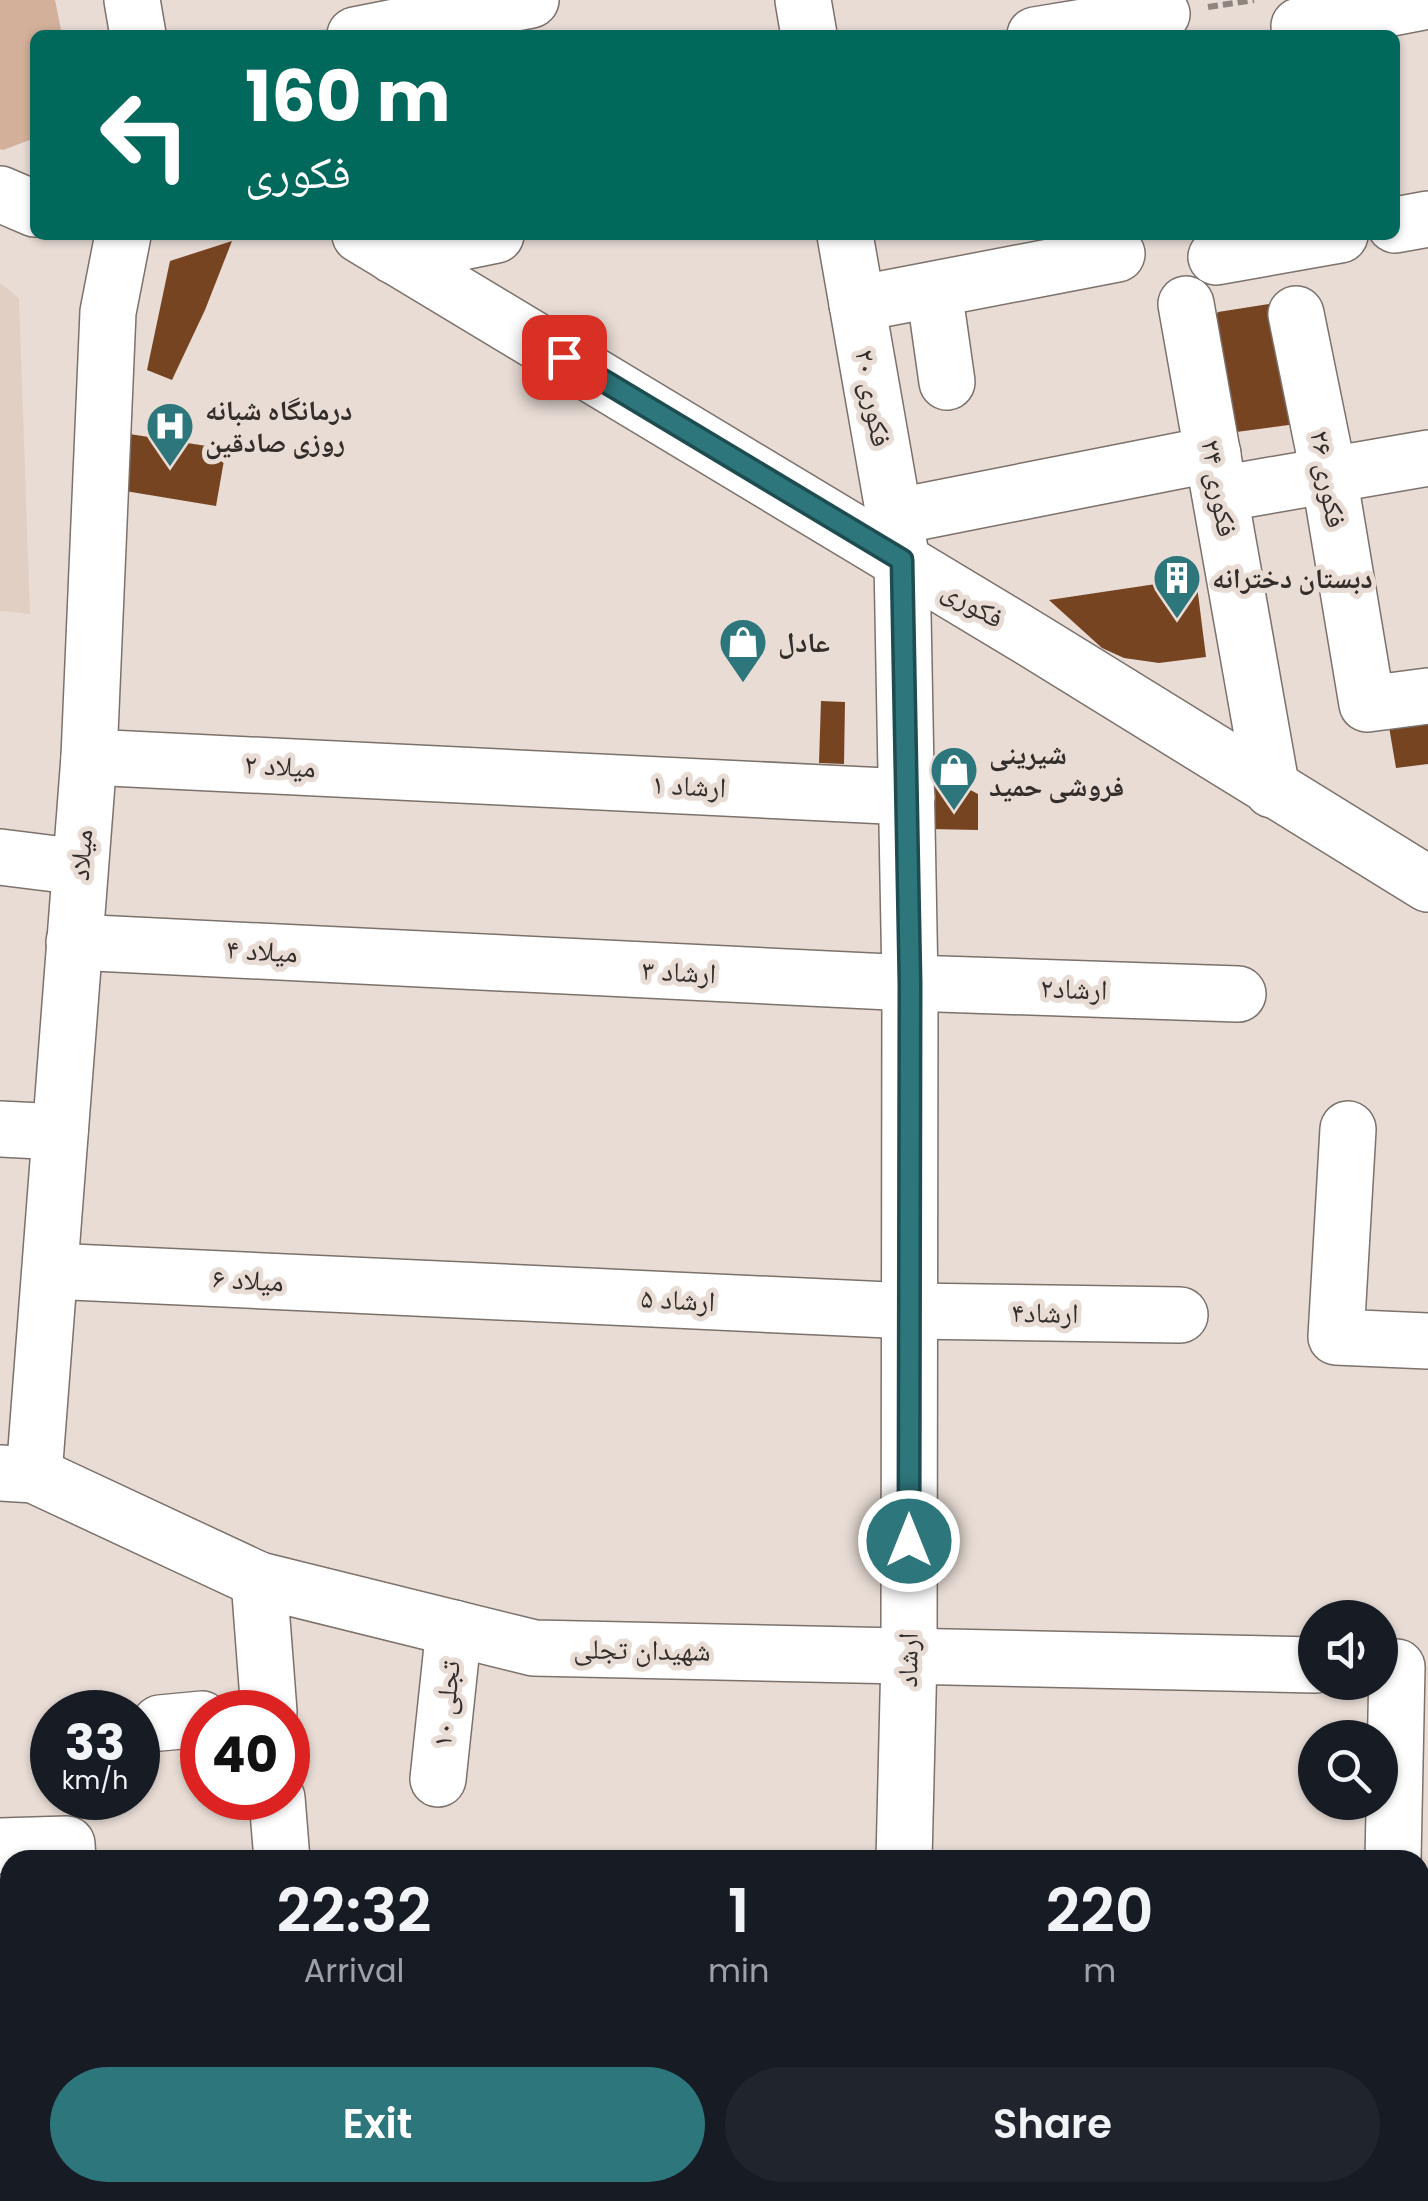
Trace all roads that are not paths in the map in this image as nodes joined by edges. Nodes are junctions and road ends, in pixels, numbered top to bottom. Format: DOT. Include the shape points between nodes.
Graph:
graph roads {
  1 [pos="132,0"];
  2 [pos="530,0"];
  3 [pos="803,0"];
  4 [pos="1412,2"];
  5 [pos="1162,14"];
  6 [pos="1298,20"];
  7 [pos="137,30"];
  8 [pos="380,30"];
  9 [pos="809,30"];
  10 [pos="1065,30"];
  11 [pos="0,194"];
  12 [pos="30,207"];
  13 [pos="1428,219"];
  14 [pos="1400,224"];
  15 [pos="112,240"];
  16 [pos="436,240"];
  17 [pos="846,240"];
  18 [pos="1311,240"];
  19 [pos="377,245"];
  20 [pos="1118,254"];
  21 [pos="1216,257"];
  22 [pos="934,290"];
  23 [pos="857,304"];
  24 [pos="1186,304"];
  25 [pos="1296,314"];
  26 [pos="947,382"];
  27 [pos="1428,458"];
  28 [pos="1216,474"];
  29 [pos="1329,476"];
  30 [pos="898,539"];
  31 [pos="1428,696"];
  32 [pos="88,757"];
  33 [pos="472,776"];
  34 [pos="1272,790"];
  35 [pos="907,797"];
  36 [pos="0,857"];
  37 [pos="80,867"];
  38 [pos="1428,884"];
  39 [pos="74,942"];
  40 [pos="449,960"];
  41 [pos="910,983"];
  42 [pos="1238,994"];
  43 [pos="1348,1128"];
  44 [pos="0,1129"];
  45 [pos="60,1132"];
  46 [pos="50,1272"];
  47 [pos="446,1290"];
  48 [pos="910,1312"];
  49 [pos="1180,1315"];
  50 [pos="1428,1340"];
  51 [pos="17,1474"];
  52 [pos="259,1580"];
  53 [pos="454,1628"];
  54 [pos="909,1656"];
  55 [pos="1298,1665"];
  56 [pos="1402,1667"];
  57 [pos="268,1690"];
  58 [pos="438,1779"];
  59 [pos="279,1820"];
  60 [pos="0,1846"];
  61 [pos="67,1850"];
  62 [pos="281,1850"];
  63 [pos="904,1850"];
  64 [pos="1393,1850"];
  1 -- 7 [label="street"];
  2 -- 8 [label="street"];
  3 -- 9 [label="street"];
  4 -- 6 [label="street"];
  5 -- 10 [label="street"];
  11 -- 12 [label="street"];
  13 -- 14 [label="street"];
  15 -- 32 [label="street, میلاد"];
  16 -- 19 [label="street"];
  17 -- 23 [label="street, فکوری ۲۰"];
  18 -- 21 [label="street"];
  19 -- 30 [label="street, فکوری"];
  20 -- 22 [label="street"];
  22 -- 23 [label="street"];
  22 -- 26 [label="street"];
  23 -- 30 [label="street, فکوری ۲۰"];
  24 -- 28 [label="street, فکوری ۲۴"];
  25 -- 29 [label="street, فکوری ۲۶"];
  27 -- 29 [label="street"];
  28 -- 29 [label="street"];
  28 -- 30 [label="street"];
  28 -- 34 [label="street, فکوری ۲۴"];
  29 -- 31 [label="street, فکوری ۲۶" via="1367,704"];
  30 -- 34 [label="street, فکوری"];
  30 -- 35 [label="street, ارشاد"];
  32 -- 33 [label="street, ۲ میلاد"];
  32 -- 37 [label="street, میلاد"];
  33 -- 35 [label="street, ۱ ارشاد"];
  34 -- 38 [label="street, فکوری"];
  35 -- 41 [label="street, ارشاد"];
  36 -- 37 [label="street"];
  37 -- 39 [label="street, میلاد"];
  39 -- 40 [label="street, ۴ میلاد"];
  39 -- 45 [label="street, میلاد"];
  40 -- 41 [label="street, ۳ ارشاد"];
  41 -- 42 [label="street, ۲ارشاد"];
  41 -- 48 [label="street, ارشاد"];
  43 -- 50 [label="street" via="1336,1337"];
  44 -- 45 [label="street"];
  45 -- 46 [label="street, میلاد"];
  46 -- 47 [label="street, ۶ میلاد"];
  46 -- 51 [label="street, میلاد"];
  47 -- 48 [label="street, ۵ ارشاد"];
  48 -- 49 [label="street, ۴ارشاد"];
  48 -- 54 [label="street, ارشاد"];
  51 -- 52 [label="street, شهیدان تجلی"];
  52 -- 53 [label="street, شهیدان تجلی"];
  52 -- 57 [label="street"];
  53 -- 54 [label="street, شهیدان تجلی" via="534,1648"];
  53 -- 58 [label="street, ۱۰ تجلی"];
  54 -- 55 [label="street, شهیدان تجلی"];
  54 -- 63 [label="street, ارشاد"];
  56 -- 64 [label="street"];
  59 -- 62 [label="street"];
  60 -- 61 [label="street" via="67,1844"];
}
